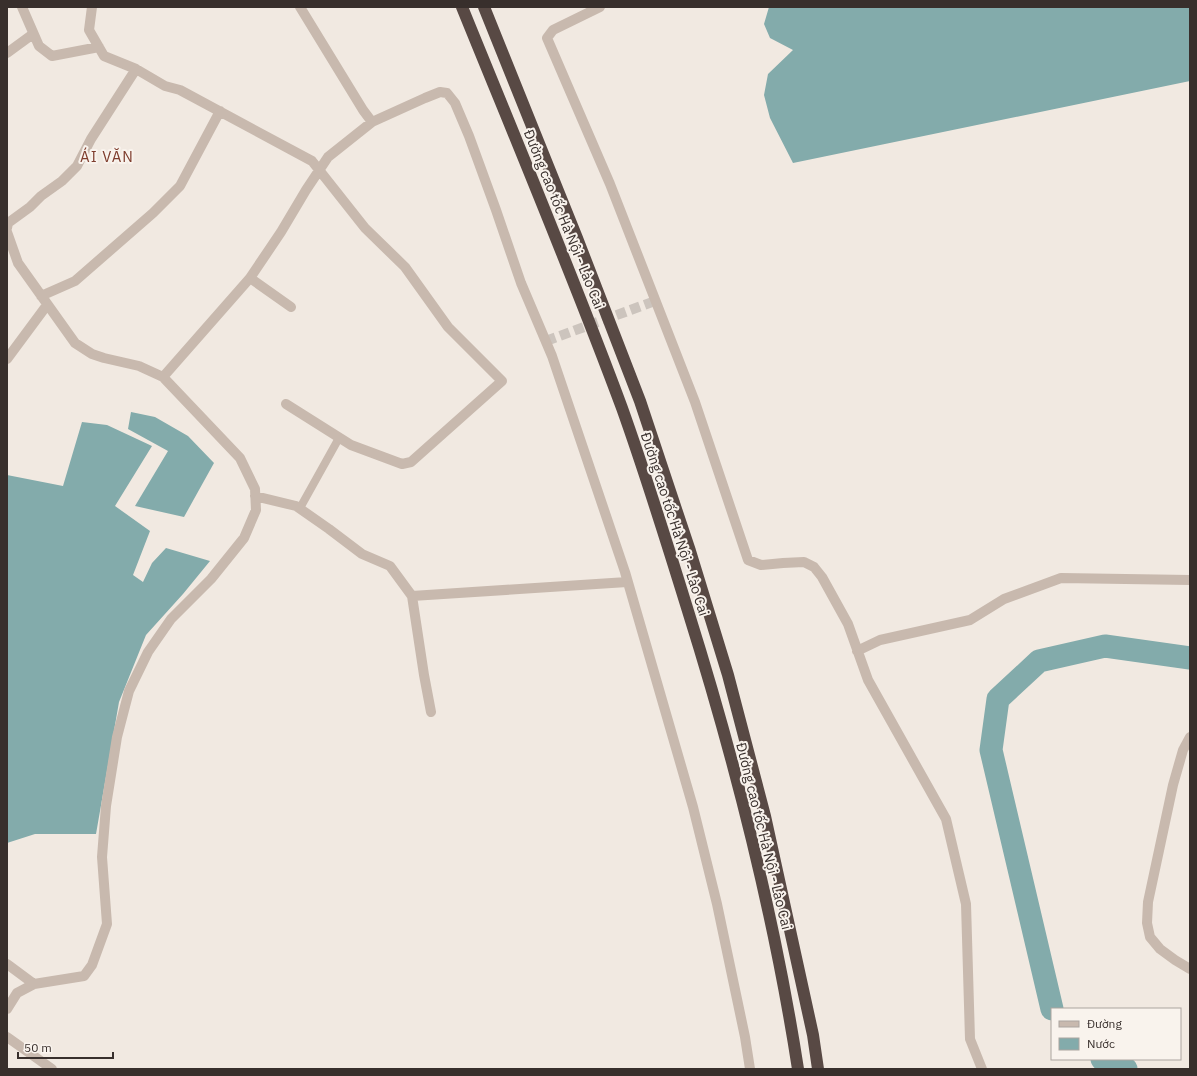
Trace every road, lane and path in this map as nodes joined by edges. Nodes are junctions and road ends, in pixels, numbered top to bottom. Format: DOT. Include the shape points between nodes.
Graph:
graph roads {
  1 [pos="22,7"];
  2 [pos="92,7"];
  3 [pos="300,7"];
  4 [pos="462,7"];
  5 [pos="484,7"];
  6 [pos="600,7"];
  7 [pos="33,34"];
  8 [pos="99,47"];
  9 [pos="7,52"];
  10 [pos="136,69"];
  11 [pos="220,111"];
  12 [pos="372,122"];
  13 [pos="319,170"];
  14 [pos="7,228"];
  15 [pos="7,232"];
  16 [pos="250,278"];
  17 [pos="40,296"];
  18 [pos="47,305"];
  19 [pos="291,307"];
  20 [pos="7,359"];
  21 [pos="163,377"];
  22 [pos="286,404"];
  23 [pos="339,438"];
  24 [pos="255,496"];
  25 [pos="300,508"];
  26 [pos="1190,580"];
  27 [pos="627,582"];
  28 [pos="412,596"];
  29 [pos="857,651"];
  30 [pos="431,712"];
  31 [pos="1190,737"];
  32 [pos="7,964"];
  33 [pos="1190,969"];
  34 [pos="34,984"];
  35 [pos="7,1009"];
  36 [pos="7,1037"];
  37 [pos="52,1069"];
  38 [pos="750,1069"];
  39 [pos="798,1069"];
  40 [pos="818,1069"];
  41 [pos="982,1069"];
  1 -- 7 [label="street"];
  2 -- 8 [label="street" via="89,30"];
  3 -- 12 [label="street"];
  4 -- 39 [label="highway, Đường cao tốc Hà Nội - Lào Cai" via="622,409 672,558 747,819 770,918"];
  5 -- 40 [label="highway, Đường cao tốc Hà Nội - Lào Cai" via="637,394 690,551 728,675 765,816 812,1027"];
  6 -- 29 [label="street" via="553,30 547,38 610,184 695,402 748,560 761,565 804,562 814,567 848,624"];
  7 -- 8 [label="street" via="39,46 52,56"];
  7 -- 9 [label="street"];
  8 -- 10 [label="street" via="104,56"];
  10 -- 11 [label="street" via="165,86 180,90"];
  10 -- 14 [label="street" via="91,139 77,166 30,207 8,222"];
  11 -- 13 [label="street" via="312,161"];
  11 -- 17 [label="street" via="180,186 75,281"];
  12 -- 13 [label="street" via="328,156"];
  12 -- 27 [label="street" via="440,92 447,93 455,103 521,283 552,356"];
  13 -- 16 [label="street"];
  13 -- 23 [label="street" via="365,228 406,267 448,327 502,381 411,462 402,464"];
  15 -- 17 [label="street" via="18,263"];
  16 -- 19 [label="street"];
  16 -- 21 [label="street"];
  17 -- 18 [label="street"];
  18 -- 20 [label="street"];
  18 -- 21 [label="street" via="75,343 92,354 139,366"];
  21 -- 24 [label="street" via="240,458 255,489"];
  22 -- 23 [label="street"];
  23 -- 25 [label="lane"];
  24 -- 25 [label="street"];
  24 -- 34 [label="street" via="256,510 244,538 211,580 171,619 148,652 129,691 117,737 105,821 102,857 107,924 92,965 84,976"];
  25 -- 28 [label="street" via="362,554 390,566"];
  26 -- 29 [label="street" via="1060,578 1004,599 970,620 880,640"];
  27 -- 28 [label="street"];
  27 -- 38 [label="street" via="695,815 719,912"];
  28 -- 30 [label="street"];
  29 -- 41 [label="street" via="868,680 946,819 966,904 970,1039"];
  31 -- 33 [label="street" via="1183,750 1173,785 1148,902 1147,923 1150,936 1160,949"];
  32 -- 34 [label="street"];
  34 -- 35 [label="street" via="17,993"];
  36 -- 37 [label="street"];
}
